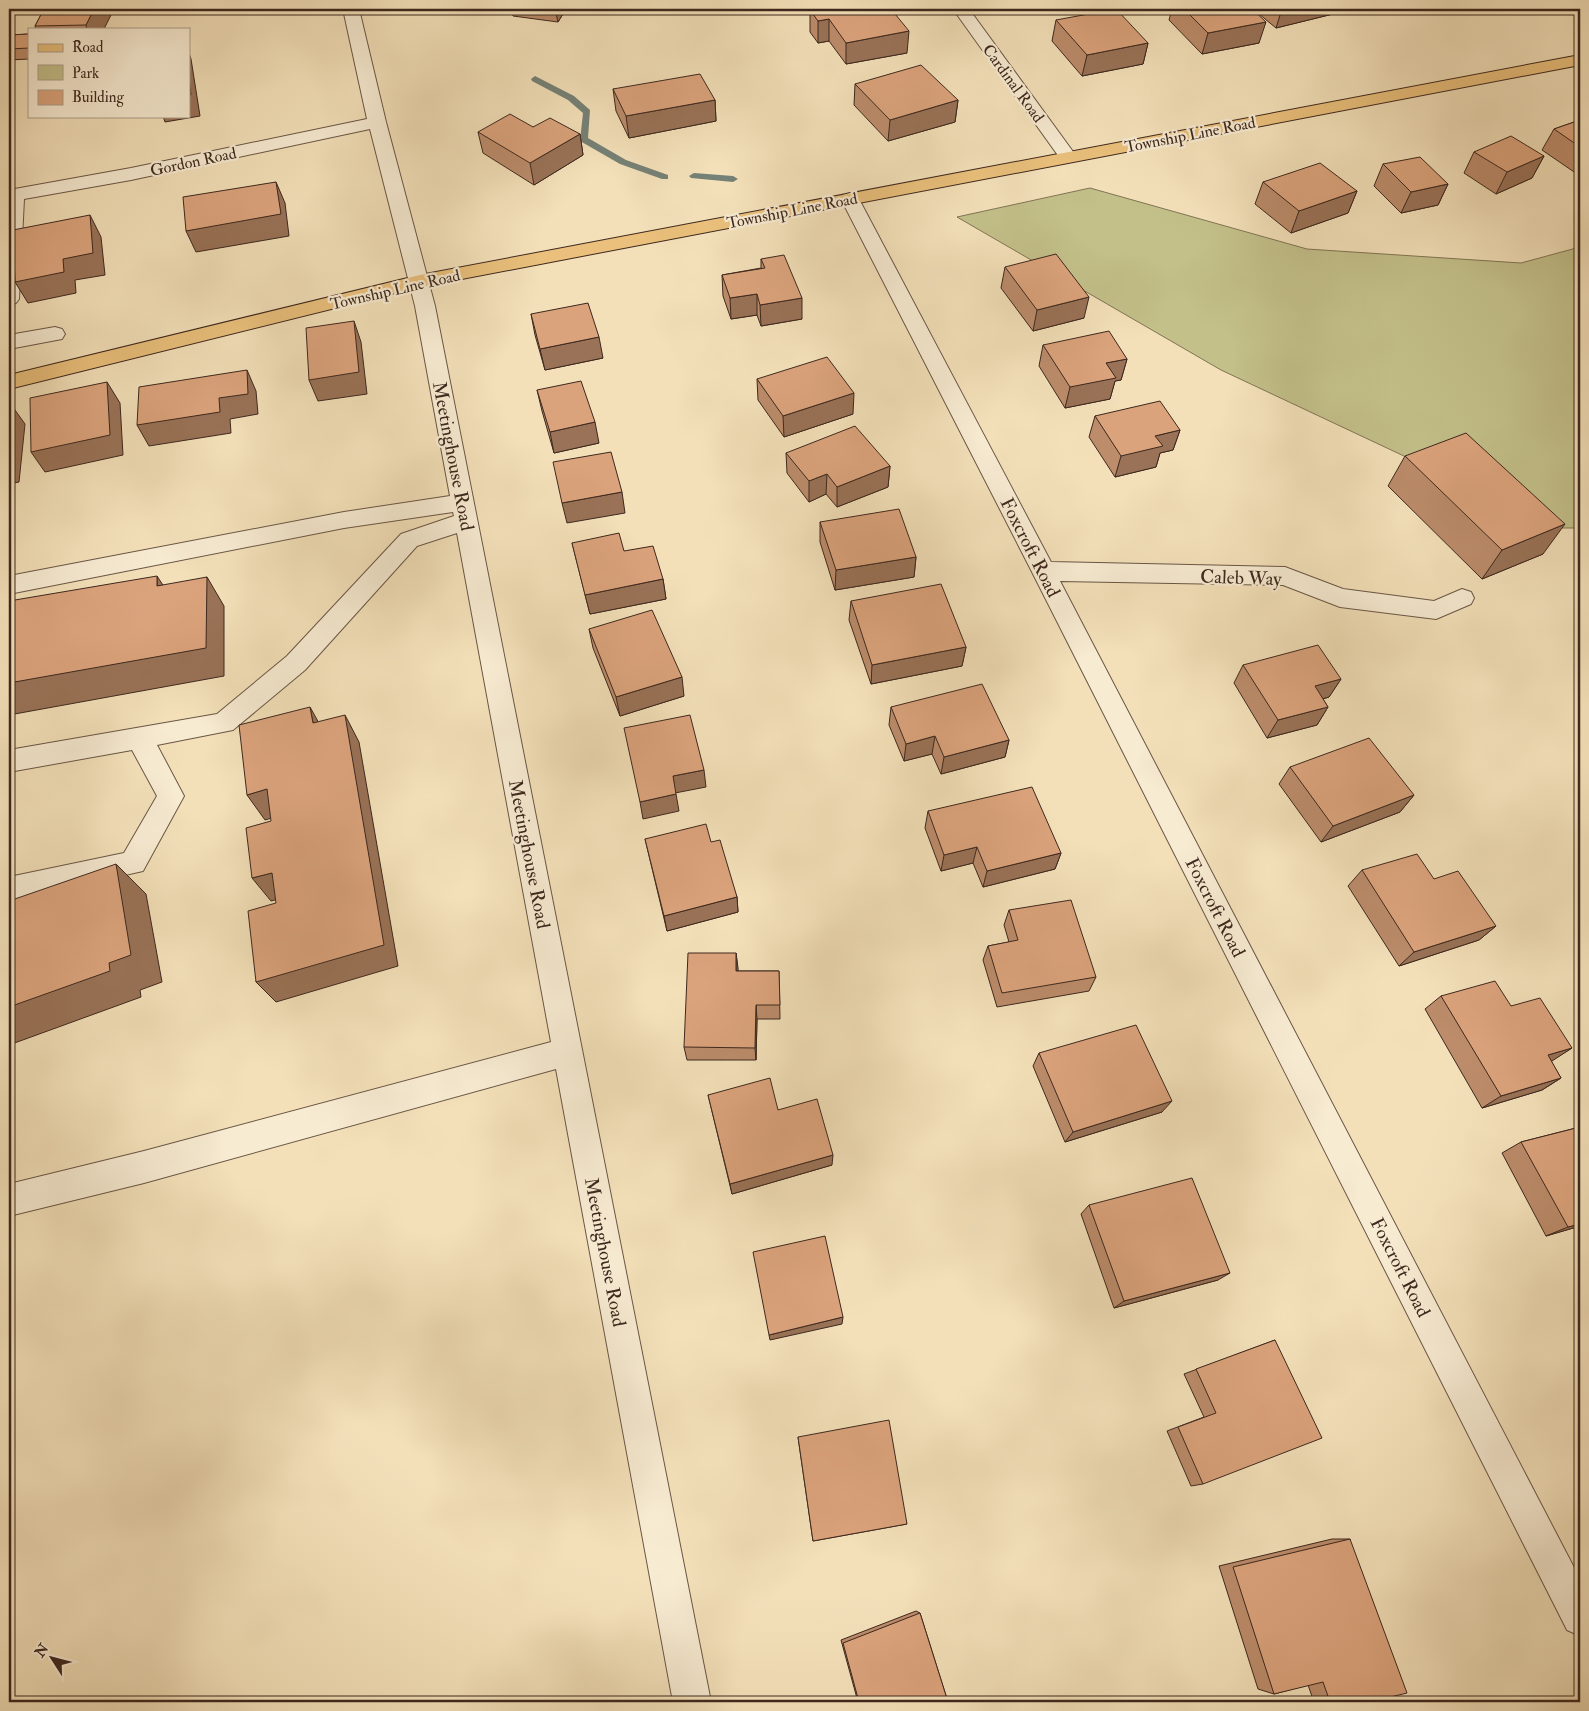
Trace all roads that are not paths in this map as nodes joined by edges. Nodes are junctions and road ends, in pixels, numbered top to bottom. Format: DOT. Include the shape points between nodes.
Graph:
graph roads {
  1 [pos="351,9"];
  2 [pos="960,9"];
  3 [pos="1580,60"];
  4 [pos="377,122"];
  5 [pos="1068,157"];
  6 [pos="12,196"];
  7 [pos="850,199"];
  8 [pos="420,281"];
  9 [pos="9,299"];
  10 [pos="55,334"];
  11 [pos="9,342"];
  12 [pos="9,382"];
  13 [pos="464,512"];
  14 [pos="1043,570"];
  15 [pos="9,585"];
  16 [pos="1462,598"];
  17 [pos="139,738"];
  18 [pos="9,761"];
  19 [pos="9,889"];
  20 [pos="567,1052"];
  21 [pos="9,1200"];
  22 [pos="1580,1616"];
  23 [pos="692,1702"];
  1 -- 4 [label="street, Meetinghouse Road"];
  2 -- 5 [label="street, Cardinal Road"];
  3 -- 5 [label="main road, Township Line Road"];
  4 -- 6 [label="street, Gordon Road"];
  4 -- 8 [label="street, Meetinghouse Road"];
  5 -- 7 [label="main road, Township Line Road"];
  6 -- 9 [label="street"];
  7 -- 8 [label="main road, Township Line Road"];
  7 -- 14 [label="street, Foxcroft Road"];
  8 -- 12 [label="main road, Township Line Road"];
  8 -- 13 [label="street, Meetinghouse Road"];
  10 -- 11 [label="street"];
  13 -- 15 [label="street" via="344,520"];
  13 -- 17 [label="street" via="410,540 296,663 224,723"];
  13 -- 20 [label="street, Meetinghouse Road"];
  14 -- 16 [label="street, Caleb Way" via="1285,576 1340,598 1436,610"];
  14 -- 22 [label="street, Foxcroft Road"];
  17 -- 18 [label="street"];
  17 -- 19 [label="street" via="171,796 133,863"];
  20 -- 21 [label="street" via="144,1167"];
  20 -- 23 [label="street, Meetinghouse Road"];
}
